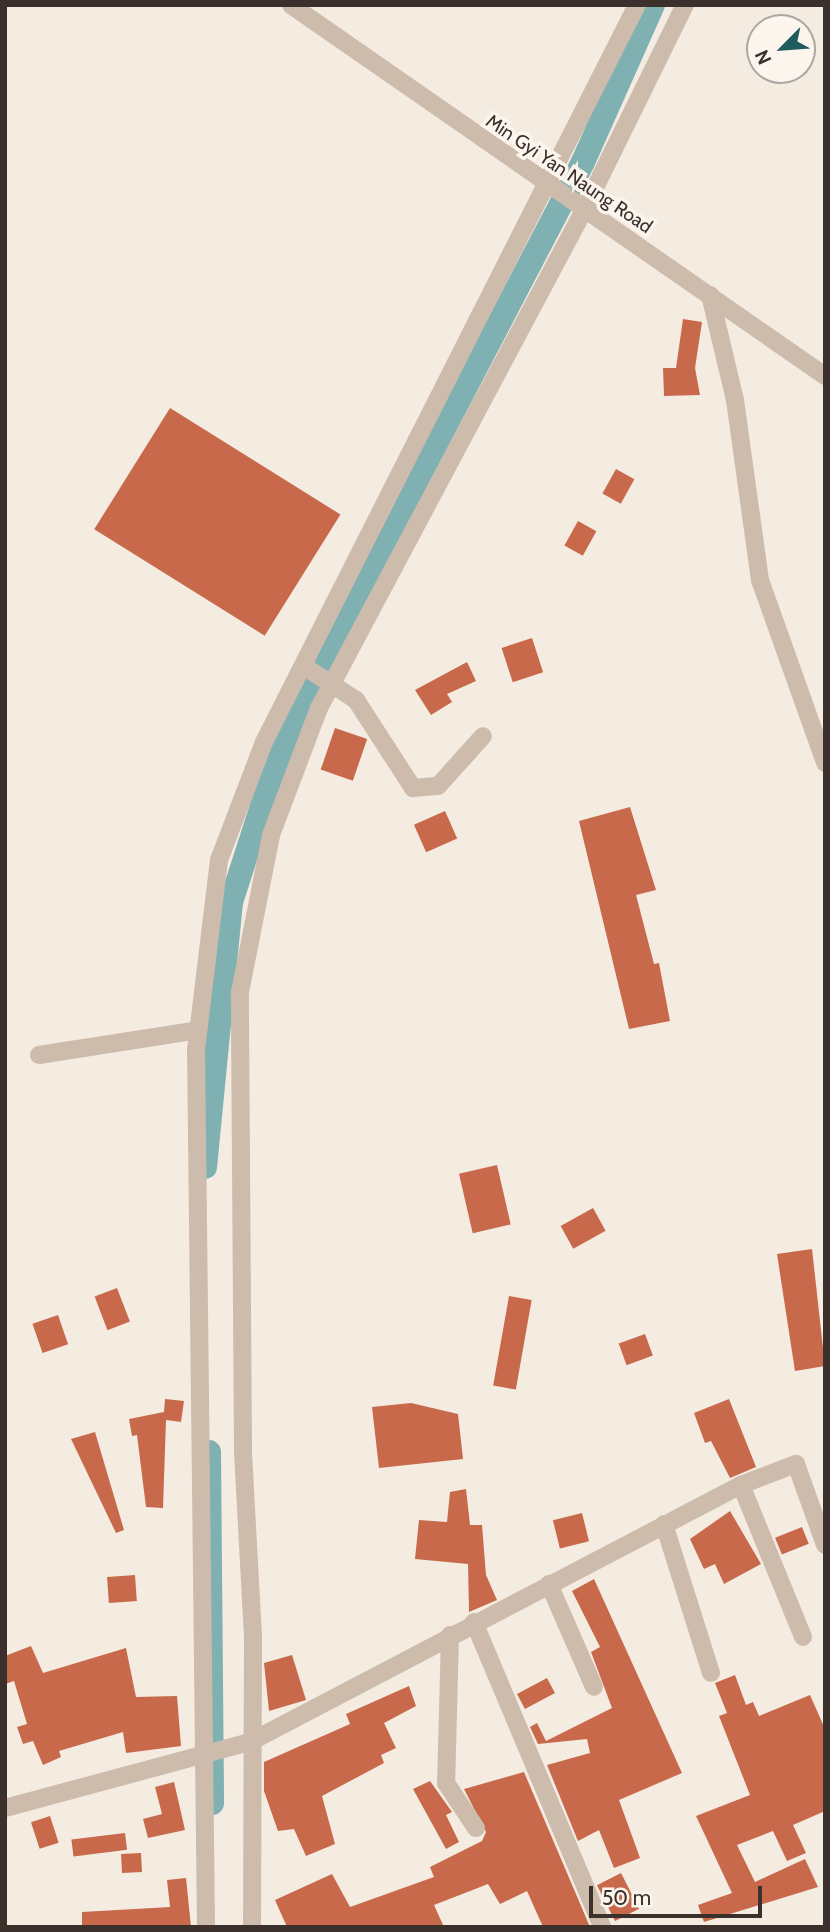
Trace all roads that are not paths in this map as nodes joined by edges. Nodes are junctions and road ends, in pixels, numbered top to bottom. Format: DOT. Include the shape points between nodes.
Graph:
graph roads {
  1 [pos="290,5"];
  2 [pos="637,5"];
  3 [pos="685,5"];
  4 [pos="551,189"];
  5 [pos="580,207"];
  6 [pos="710,295"];
  7 [pos="825,376"];
  8 [pos="321,674"];
  9 [pos="483,736"];
  10 [pos="825,763"];
  11 [pos="198,1030"];
  12 [pos="39,1055"];
  13 [pos="741,1485"];
  14 [pos="664,1524"];
  15 [pos="825,1545"];
  16 [pos="549,1584"];
  17 [pos="474,1622"];
  18 [pos="450,1635"];
  19 [pos="803,1637"];
  20 [pos="711,1673"];
  21 [pos="594,1687"];
  22 [pos="250,1742"];
  23 [pos="202,1759"];
  24 [pos="5,1808"];
  25 [pos="476,1828"];
  26 [pos="206,1927"];
  27 [pos="251,1927"];
  28 [pos="602,1927"];
  1 -- 4 [label="street, Min Gyi Yan Naung Road"];
  2 -- 4 [label="street"];
  3 -- 5 [label="street"];
  4 -- 5 [label="street, Min Gyi Yan Naung Road"];
  4 -- 8 [label="street"];
  5 -- 6 [label="street, Min Gyi Yan Naung Road"];
  5 -- 8 [label="street"];
  6 -- 7 [label="street, Min Gyi Yan Naung Road"];
  6 -- 10 [label="street" via="735,400 757,568"];
  8 -- 9 [label="street" via="356,699 413,788 438,786"];
  8 -- 11 [label="street" via="264,742 219,860"];
  8 -- 22 [label="street" via="271,835 240,992"];
  11 -- 12 [label="street"];
  11 -- 23 [label="street"];
  13 -- 14 [label="street"];
  13 -- 15 [label="street" via="796,1464"];
  13 -- 19 [label="street"];
  14 -- 16 [label="street"];
  14 -- 20 [label="street"];
  16 -- 17 [label="street"];
  16 -- 21 [label="street"];
  17 -- 18 [label="street"];
  17 -- 28 [label="street"];
  18 -- 22 [label="street"];
  18 -- 25 [label="street" via="446,1783"];
  22 -- 23 [label="street"];
  22 -- 27 [label="street"];
  23 -- 24 [label="street"];
  23 -- 26 [label="street"];
}
